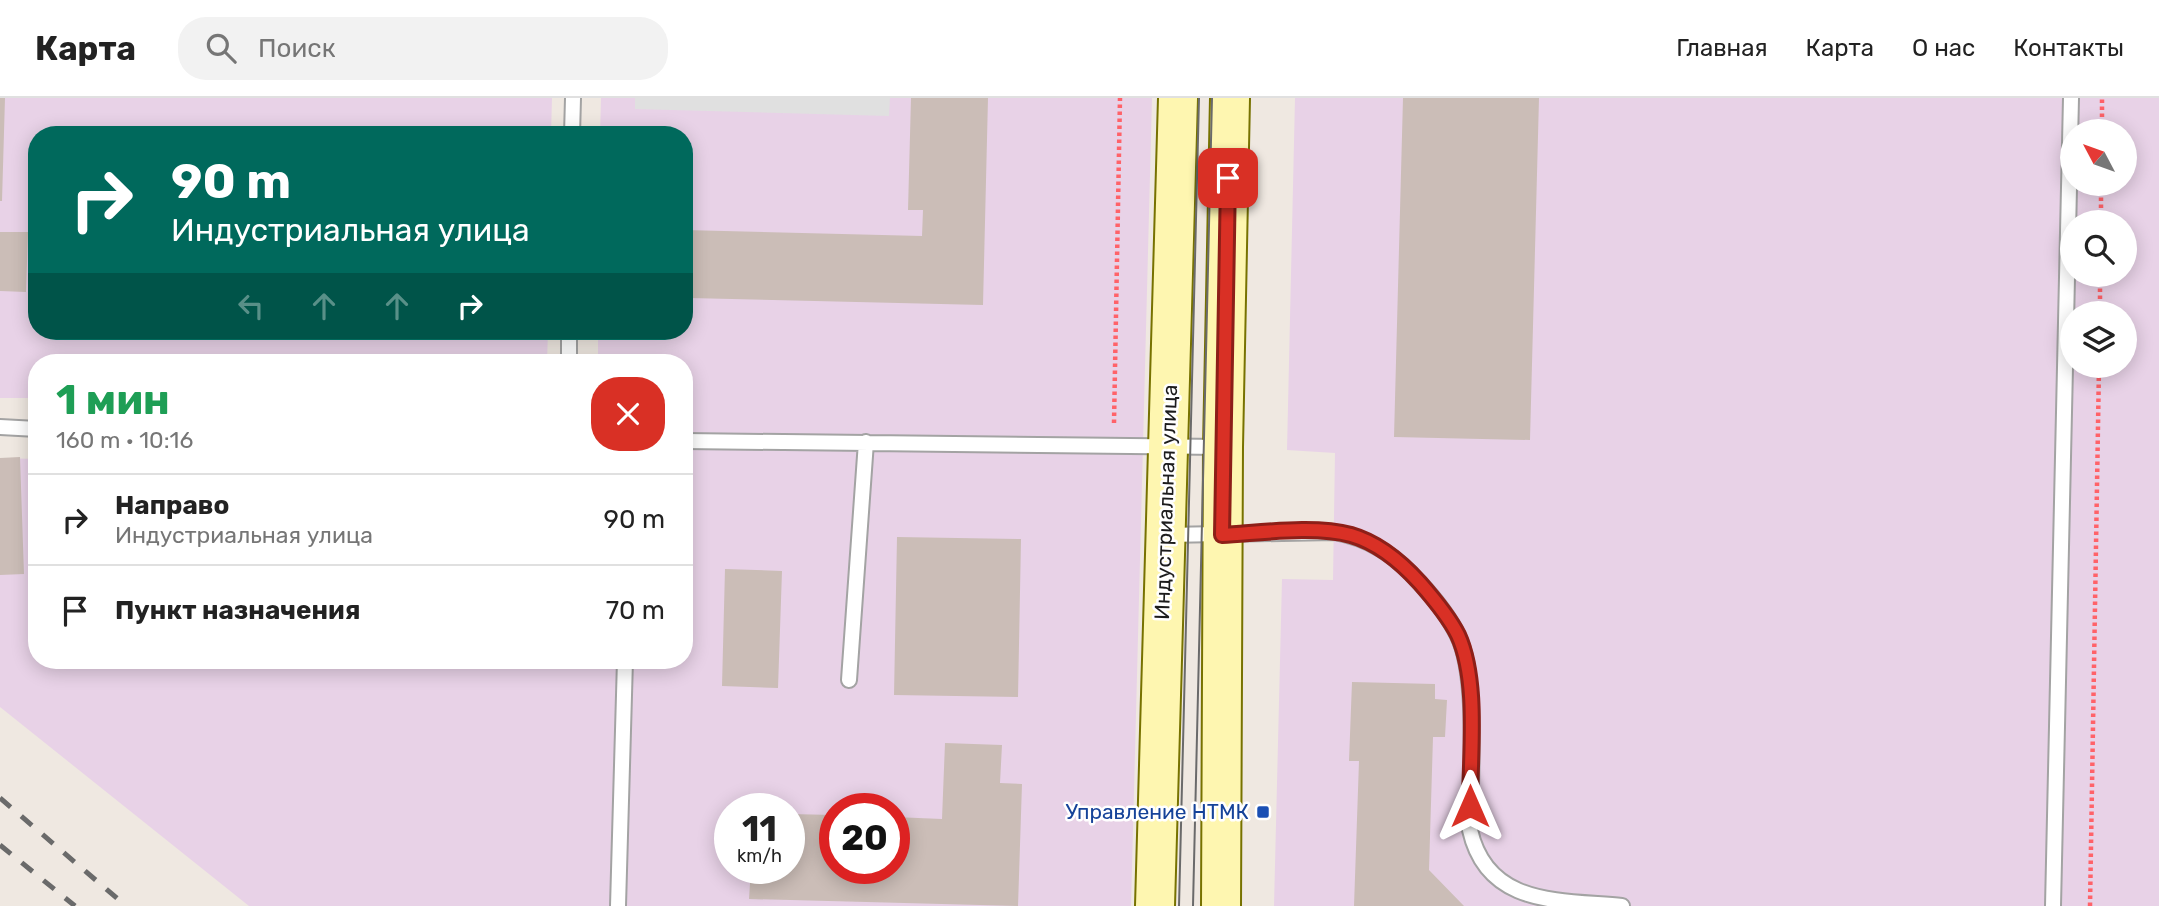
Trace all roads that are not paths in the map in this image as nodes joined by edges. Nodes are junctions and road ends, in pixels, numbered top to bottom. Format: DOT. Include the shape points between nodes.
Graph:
graph roads {
  1 [pos="573,98"];
  2 [pos="1178,98"];
  3 [pos="1230,98"];
  4 [pos="2071,98"];
  5 [pos="572,126"];
  6 [pos="0,428"];
  7 [pos="28,429"];
  8 [pos="693,441"];
  9 [pos="866,442"];
  10 [pos="1167,446"];
  11 [pos="1223,447"];
  12 [pos="1164,535"];
  13 [pos="1222,535"];
  14 [pos="625,669"];
  15 [pos="849,680"];
  16 [pos="618,906"];
  17 [pos="1155,906"];
  18 [pos="1221,906"];
  19 [pos="1622,906"];
  20 [pos="2053,906"];
  1 -- 5 [label="lane"];
  2 -- 10 [label="main road, Индустриальная улица"];
  3 -- 11 [label="main road"];
  4 -- 20 [label="lane"];
  6 -- 7 [label="lane"];
  8 -- 9 [label="lane"];
  9 -- 10 [label="lane"];
  9 -- 15 [label="lane"];
  10 -- 11 [label="lane"];
  10 -- 12 [label="main road, Индустриальная улица"];
  11 -- 13 [label="main road"];
  12 -- 13 [label="lane"];
  12 -- 17 [label="main road, Индустриальная улица"];
  13 -- 18 [label="main road"];
  13 -- 19 [label="lane" via="1334,532 1377,546 1403,564 1442,610 1464,652 1469,685 1470,830 1474,850 1485,868 1503,885 1528,897"];
  14 -- 16 [label="lane"];
}
